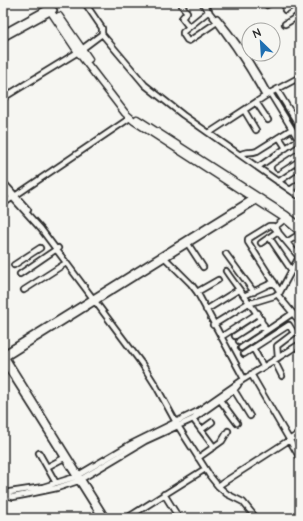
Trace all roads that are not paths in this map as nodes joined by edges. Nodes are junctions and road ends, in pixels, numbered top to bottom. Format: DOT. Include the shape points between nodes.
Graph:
graph roads {
  1 [pos="86,3"];
  2 [pos="182,3"];
  3 [pos="204,3"];
  4 [pos="296,3"];
  5 [pos="50,7"];
  6 [pos="285,10"];
  7 [pos="209,12"];
  8 [pos="300,15"];
  9 [pos="216,22"];
  10 [pos="285,24"];
  11 [pos="189,27"];
  12 [pos="3,33"];
  13 [pos="100,36"];
  14 [pos="3,38"];
  15 [pos="80,51"];
  16 [pos="300,77"];
  17 [pos="277,90"];
  18 [pos="268,95"];
  19 [pos="3,98"];
  20 [pos="256,102"];
  21 [pos="244,110"];
  22 [pos="130,118"];
  23 [pos="268,120"];
  24 [pos="300,127"];
  25 [pos="292,129"];
  26 [pos="256,130"];
  27 [pos="209,133"];
  28 [pos="279,137"];
  29 [pos="299,141"];
  30 [pos="286,148"];
  31 [pos="300,153"];
  32 [pos="240,155"];
  33 [pos="258,167"];
  34 [pos="300,167"];
  35 [pos="277,168"];
  36 [pos="3,182"];
  37 [pos="278,182"];
  38 [pos="300,183"];
  39 [pos="3,187"];
  40 [pos="290,190"];
  41 [pos="15,196"];
  42 [pos="300,197"];
  43 [pos="254,200"];
  44 [pos="3,204"];
  45 [pos="285,219"];
  46 [pos="300,226"];
  47 [pos="276,229"];
  48 [pos="300,233"];
  49 [pos="269,237"];
  50 [pos="288,242"];
  51 [pos="261,243"];
  52 [pos="188,244"];
  53 [pos="40,248"];
  54 [pos="57,249"];
  55 [pos="34,252"];
  56 [pos="226,254"];
  57 [pos="164,257"];
  58 [pos="21,261"];
  59 [pos="40,261"];
  60 [pos="66,263"];
  61 [pos="14,265"];
  62 [pos="203,267"];
  63 [pos="27,270"];
  64 [pos="226,271"];
  65 [pos="292,271"];
  66 [pos="20,274"];
  67 [pos="218,280"];
  68 [pos="274,282"];
  69 [pos="24,290"];
  70 [pos="238,290"];
  71 [pos="197,292"];
  72 [pos="254,292"];
  73 [pos="279,293"];
  74 [pos="244,296"];
  75 [pos="95,300"];
  76 [pos="250,303"];
  77 [pos="206,310"];
  78 [pos="258,313"];
  79 [pos="293,313"];
  80 [pos="261,319"];
  81 [pos="300,322"];
  82 [pos="213,325"];
  83 [pos="265,327"];
  84 [pos="235,336"];
  85 [pos="221,337"];
  86 [pos="239,341"];
  87 [pos="300,344"];
  88 [pos="241,348"];
  89 [pos="253,348"];
  90 [pos="244,354"];
  91 [pos="4,356"];
  92 [pos="276,359"];
  93 [pos="263,366"];
  94 [pos="251,374"];
  95 [pos="282,376"];
  96 [pos="242,380"];
  97 [pos="234,390"];
  98 [pos="220,400"];
  99 [pos="250,416"];
  100 [pos="194,419"];
  101 [pos="212,422"];
  102 [pos="178,423"];
  103 [pos="237,423"];
  104 [pos="201,430"];
  105 [pos="228,431"];
  106 [pos="300,432"];
  107 [pos="290,439"];
  108 [pos="214,447"];
  109 [pos="39,453"];
  110 [pos="64,458"];
  111 [pos="198,458"];
  112 [pos="300,458"];
  113 [pos="47,467"];
  114 [pos="205,469"];
  115 [pos="79,477"];
  116 [pos="56,483"];
  117 [pos="218,486"];
  118 [pos="164,494"];
  119 [pos="4,496"];
  120 [pos="102,518"];
  121 [pos="106,518"];
  122 [pos="127,518"];
  123 [pos="179,518"];
  124 [pos="256,518"];
  1 -- 13 [label="street" via="102,28"];
  2 -- 11 [label="street" via="187,12 182,18"];
  3 -- 7 [label="street"];
  3 -- 18 [label="street" via="232,35"];
  4 -- 6 [label="street"];
  5 -- 12 [label="street"];
  5 -- 14 [label="street"];
  5 -- 15 [label="main road"];
  7 -- 9 [label="street"];
  7 -- 11 [label="street"];
  8 -- 10 [label="street"];
  9 -- 11 [label="street" via="189,41 183,34"];
  9 -- 18 [label="street"];
  13 -- 15 [label="street"];
  13 -- 27 [label="street" via="145,85"];
  15 -- 19 [label="street"];
  15 -- 22 [label="main road"];
  15 -- 46 [label="main road" via="136,118"];
  16 -- 17 [label="street"];
  17 -- 18 [label="street"];
  17 -- 24 [label="street"];
  18 -- 20 [label="street"];
  18 -- 25 [label="street"];
  20 -- 21 [label="street"];
  20 -- 23 [label="street"];
  21 -- 26 [label="street"];
  21 -- 27 [label="street"];
  22 -- 41 [label="street"];
  22 -- 43 [label="main road"];
  25 -- 28 [label="street"];
  25 -- 29 [label="street"];
  27 -- 32 [label="street"];
  28 -- 30 [label="street"];
  28 -- 32 [label="street" via="254,152 245,151"];
  29 -- 30 [label="street"];
  30 -- 33 [label="street"];
  31 -- 35 [label="street"];
  32 -- 33 [label="street"];
  33 -- 37 [label="street"];
  34 -- 37 [label="street"];
  36 -- 41 [label="street"];
  37 -- 40 [label="street"];
  38 -- 40 [label="street"];
  39 -- 41 [label="street"];
  40 -- 42 [label="street"];
  41 -- 44 [label="street"];
  41 -- 54 [label="street"];
  43 -- 45 [label="main road"];
  43 -- 52 [label="street"];
  43 -- 57 [label="street"];
  45 -- 47 [label="street"];
  45 -- 48 [label="main road"];
  47 -- 49 [label="street"];
  47 -- 50 [label="street"];
  47 -- 68 [label="street" via="270,226 248,239"];
  48 -- 50 [label="street"];
  49 -- 51 [label="street"];
  49 -- 65 [label="street"];
  50 -- 65 [label="street" via="298,257"];
  52 -- 57 [label="street"];
  52 -- 62 [label="street"];
  53 -- 55 [label="street"];
  54 -- 59 [label="street"];
  54 -- 60 [label="street"];
  54 -- 75 [label="street"];
  55 -- 58 [label="street"];
  55 -- 59 [label="street"];
  56 -- 72 [label="street"];
  57 -- 71 [label="street"];
  57 -- 75 [label="street"];
  58 -- 61 [label="street"];
  58 -- 63 [label="street"];
  59 -- 63 [label="street"];
  60 -- 69 [label="street"];
  60 -- 75 [label="street"];
  63 -- 66 [label="street"];
  64 -- 70 [label="street"];
  65 -- 73 [label="street"];
  67 -- 71 [label="street"];
  68 -- 72 [label="street"];
  68 -- 73 [label="street"];
  70 -- 74 [label="street"];
  70 -- 77 [label="street"];
  71 -- 77 [label="street"];
  72 -- 74 [label="street"];
  73 -- 76 [label="street"];
  73 -- 79 [label="street"];
  74 -- 76 [label="street"];
  75 -- 91 [label="street"];
  75 -- 102 [label="street" via="155,378"];
  76 -- 78 [label="street"];
  76 -- 82 [label="street"];
  77 -- 82 [label="street"];
  78 -- 80 [label="street"];
  78 -- 85 [label="street"];
  79 -- 81 [label="street"];
  79 -- 83 [label="street"];
  80 -- 83 [label="street"];
  80 -- 84 [label="street"];
  82 -- 85 [label="street"];
  83 -- 86 [label="street"];
  83 -- 88 [label="street"];
  85 -- 96 [label="street"];
  87 -- 92 [label="street"];
  89 -- 90 [label="street"];
  89 -- 92 [label="street" via="289,326 294,333 276,346"];
  89 -- 93 [label="street"];
  91 -- 110 [label="street"];
  91 -- 115 [label="street"];
  92 -- 93 [label="street"];
  92 -- 95 [label="street"];
  93 -- 94 [label="street"];
  94 -- 96 [label="street"];
  94 -- 107 [label="street"];
  96 -- 97 [label="street"];
  96 -- 102 [label="street"];
  97 -- 98 [label="street"];
  97 -- 99 [label="street"];
  98 -- 100 [label="street"];
  98 -- 103 [label="street"];
  100 -- 102 [label="street"];
  100 -- 104 [label="street"];
  101 -- 104 [label="street"];
  102 -- 111 [label="street"];
  102 -- 115 [label="street" via="131,444"];
  104 -- 108 [label="street"];
  105 -- 108 [label="street" via="222,441"];
  106 -- 107 [label="street"];
  107 -- 112 [label="street"];
  107 -- 117 [label="street"];
  108 -- 111 [label="street"];
  109 -- 113 [label="street"];
  110 -- 113 [label="street"];
  110 -- 115 [label="street"];
  111 -- 114 [label="street"];
  113 -- 116 [label="street"];
  114 -- 117 [label="street"];
  114 -- 118 [label="street"];
  115 -- 116 [label="street"];
  115 -- 119 [label="street" via="57,488 13,497"];
  115 -- 120 [label="street"];
  115 -- 121 [label="street"];
  116 -- 119 [label="street"];
  117 -- 124 [label="street" via="243,502"];
  118 -- 122 [label="street"];
  118 -- 123 [label="street"];
}
